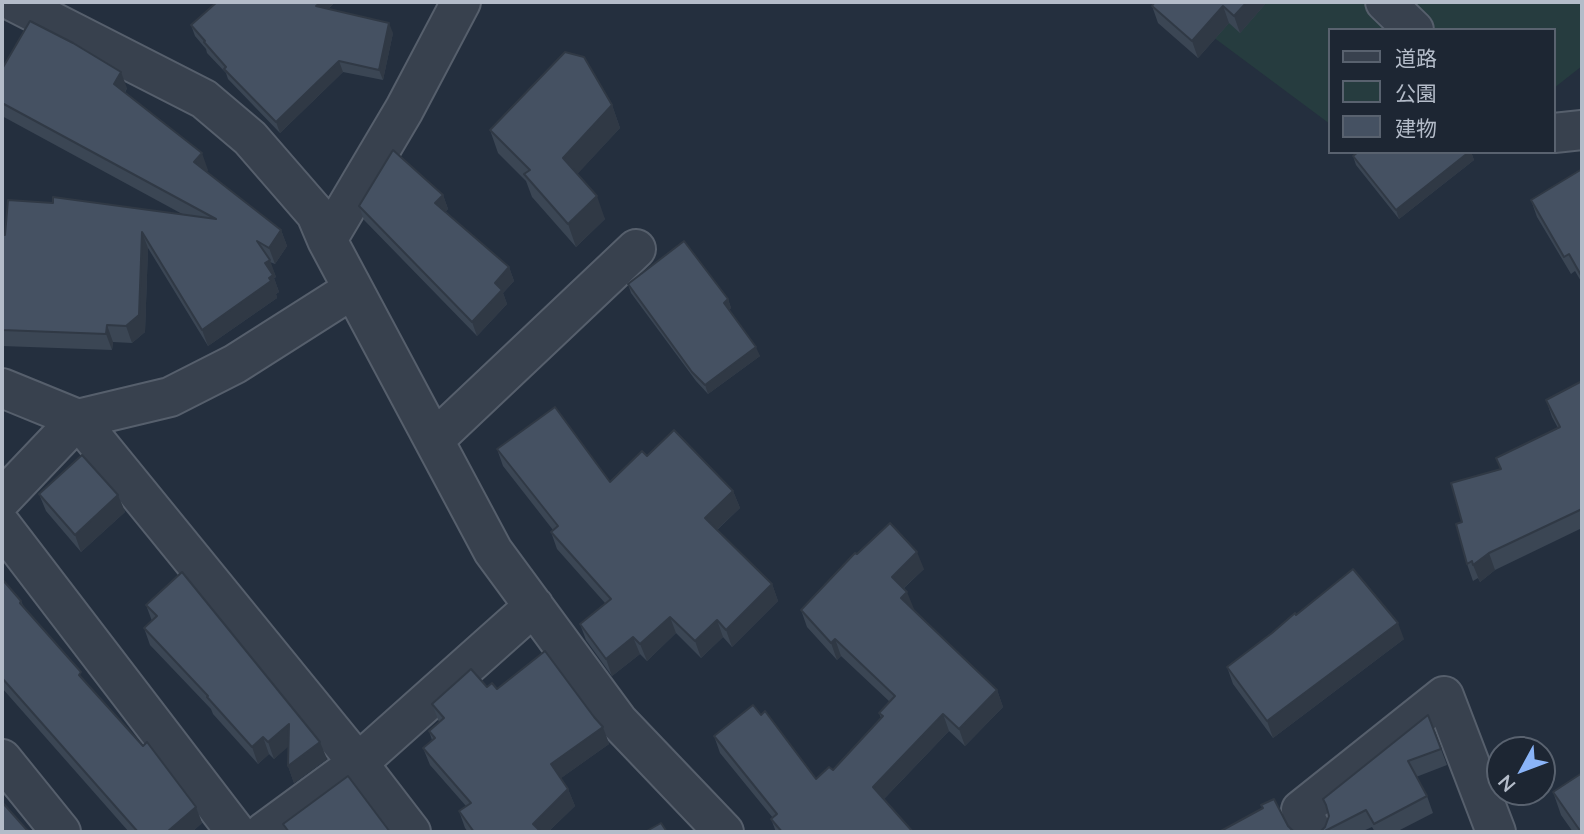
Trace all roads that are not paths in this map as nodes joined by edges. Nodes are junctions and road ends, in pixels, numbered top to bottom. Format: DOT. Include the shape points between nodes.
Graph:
graph roads {
  1 [pos="14,2"];
  2 [pos="461,2"];
  3 [pos="1385,2"];
  4 [pos="1412,28"];
  5 [pos="1582,130"];
  6 [pos="1556,133"];
  7 [pos="327,240"];
  8 [pos="636,249"];
  9 [pos="353,289"];
  10 [pos="2,388"];
  11 [pos="78,419"];
  12 [pos="434,440"];
  13 [pos="2,499"];
  14 [pos="2,526"];
  15 [pos="534,606"];
  16 [pos="2,759"];
  17 [pos="358,763"];
  18 [pos="61,832"];
  19 [pos="236,832"];
  20 [pos="264,832"];
  21 [pos="411,832"];
  22 [pos="723,832"];
  23 [pos="1313,832"];
  24 [pos="1496,832"];
  1 -- 7 [label="street" via="204,99 250,138 316,214"];
  2 -- 7 [label="street"];
  3 -- 4 [label="street"];
  5 -- 6 [label="street"];
  7 -- 9 [label="street"];
  8 -- 12 [label="street"];
  9 -- 11 [label="street" via="235,364 170,397"];
  9 -- 12 [label="street"];
  10 -- 11 [label="street"];
  11 -- 13 [label="street"];
  11 -- 17 [label="street"];
  12 -- 15 [label="street" via="494,551"];
  14 -- 19 [label="street"];
  15 -- 17 [label="street"];
  15 -- 22 [label="street" via="618,721"];
  16 -- 18 [label="street"];
  17 -- 20 [label="street"];
  17 -- 21 [label="street"];
  23 -- 24 [label="street" via="1301,810 1444,696"];
}
